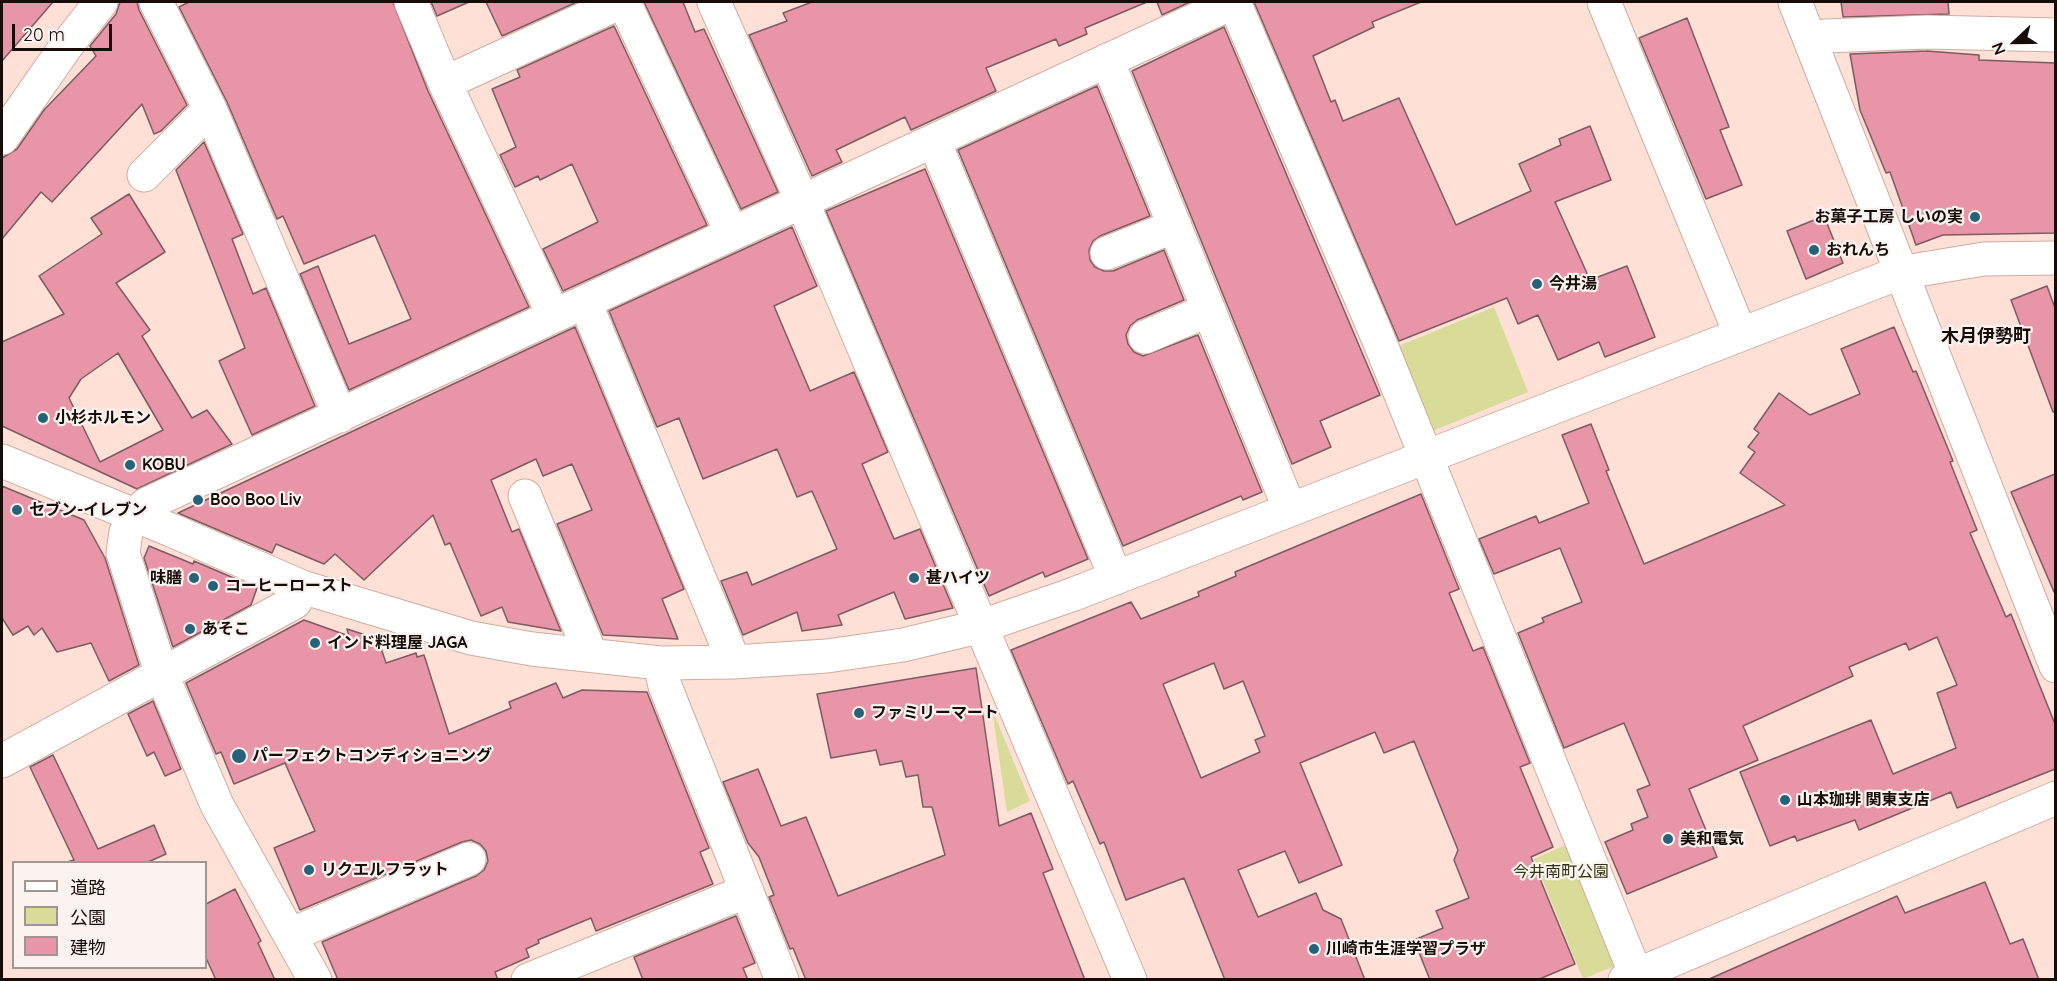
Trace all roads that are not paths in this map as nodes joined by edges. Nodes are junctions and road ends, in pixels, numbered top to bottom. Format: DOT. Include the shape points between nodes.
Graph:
graph roads {
  1 [pos="102,2"];
  2 [pos="156,2"];
  3 [pos="411,2"];
  4 [pos="622,2"];
  5 [pos="714,2"];
  6 [pos="1604,2"];
  7 [pos="1794,2"];
  8 [pos="1224,4"];
  9 [pos="2055,35"];
  10 [pos="1810,41"];
  11 [pos="1107,60"];
  12 [pos="446,83"];
  13 [pos="210,109"];
  14 [pos="2,138"];
  15 [pos="934,141"];
  16 [pos="144,175"];
  17 [pos="802,201"];
  18 [pos="1175,226"];
  19 [pos="732,234"];
  20 [pos="1107,253"];
  21 [pos="2055,258"];
  22 [pos="1899,273"];
  23 [pos="585,302"];
  24 [pos="1209,310"];
  25 [pos="554,316"];
  26 [pos="1740,333"];
  27 [pos="1145,337"];
  28 [pos="340,416"];
  29 [pos="1427,458"];
  30 [pos="2,461"];
  31 [pos="525,496"];
  32 [pos="1290,510"];
  33 [pos="135,515"];
  34 [pos="1116,578"];
  35 [pos="302,586"];
  36 [pos="982,626"];
  37 [pos="591,656"];
  38 [pos="734,662"];
  39 [pos="660,663"];
  40 [pos="2055,666"];
  41 [pos="162,675"];
  42 [pos="2,761"];
  43 [pos="2055,798"];
  44 [pos="469,859"];
  45 [pos="747,891"];
  46 [pos="290,935"];
  47 [pos="1633,978"];
  48 [pos="315,980"];
  49 [pos="528,980"];
  50 [pos="782,980"];
  51 [pos="1130,980"];
  1 -- 14 [label="street"];
  2 -- 13 [label="street"];
  3 -- 12 [label="street"];
  4 -- 12 [label="street"];
  4 -- 19 [label="street"];
  5 -- 17 [label="street"];
  6 -- 26 [label="street"];
  7 -- 10 [label="street"];
  8 -- 11 [label="street"];
  8 -- 29 [label="street"];
  9 -- 10 [label="street" via="1927,32 1825,36"];
  10 -- 22 [label="street"];
  11 -- 15 [label="street"];
  11 -- 18 [label="street"];
  12 -- 25 [label="street"];
  13 -- 16 [label="street"];
  13 -- 28 [label="street"];
  15 -- 17 [label="street"];
  15 -- 34 [label="street"];
  17 -- 19 [label="street"];
  17 -- 36 [label="street"];
  18 -- 20 [label="street"];
  18 -- 24 [label="street"];
  19 -- 23 [label="street"];
  21 -- 22 [label="street" via="1984,259"];
  22 -- 26 [label="street"];
  22 -- 40 [label="street"];
  23 -- 25 [label="street"];
  23 -- 38 [label="street"];
  24 -- 27 [label="street"];
  24 -- 32 [label="street"];
  25 -- 28 [label="street"];
  26 -- 29 [label="street"];
  28 -- 33 [label="street" via="147,504"];
  29 -- 32 [label="street"];
  29 -- 47 [label="street"];
  30 -- 33 [label="street"];
  31 -- 37 [label="street"];
  32 -- 34 [label="street"];
  33 -- 35 [label="street"];
  33 -- 41 [label="street" via="126,532 123,553"];
  34 -- 36 [label="street"];
  35 -- 37 [label="street" via="471,638"];
  35 -- 41 [label="street" via="295,602"];
  36 -- 38 [label="street" via="903,645 827,656"];
  36 -- 51 [label="street"];
  37 -- 39 [label="street"];
  38 -- 39 [label="street"];
  39 -- 45 [label="street" via="665,686"];
  41 -- 42 [label="street"];
  41 -- 46 [label="street" via="217,805"];
  43 -- 47 [label="street"];
  44 -- 46 [label="street"];
  45 -- 49 [label="street"];
  45 -- 50 [label="street"];
  46 -- 48 [label="street"];
}
